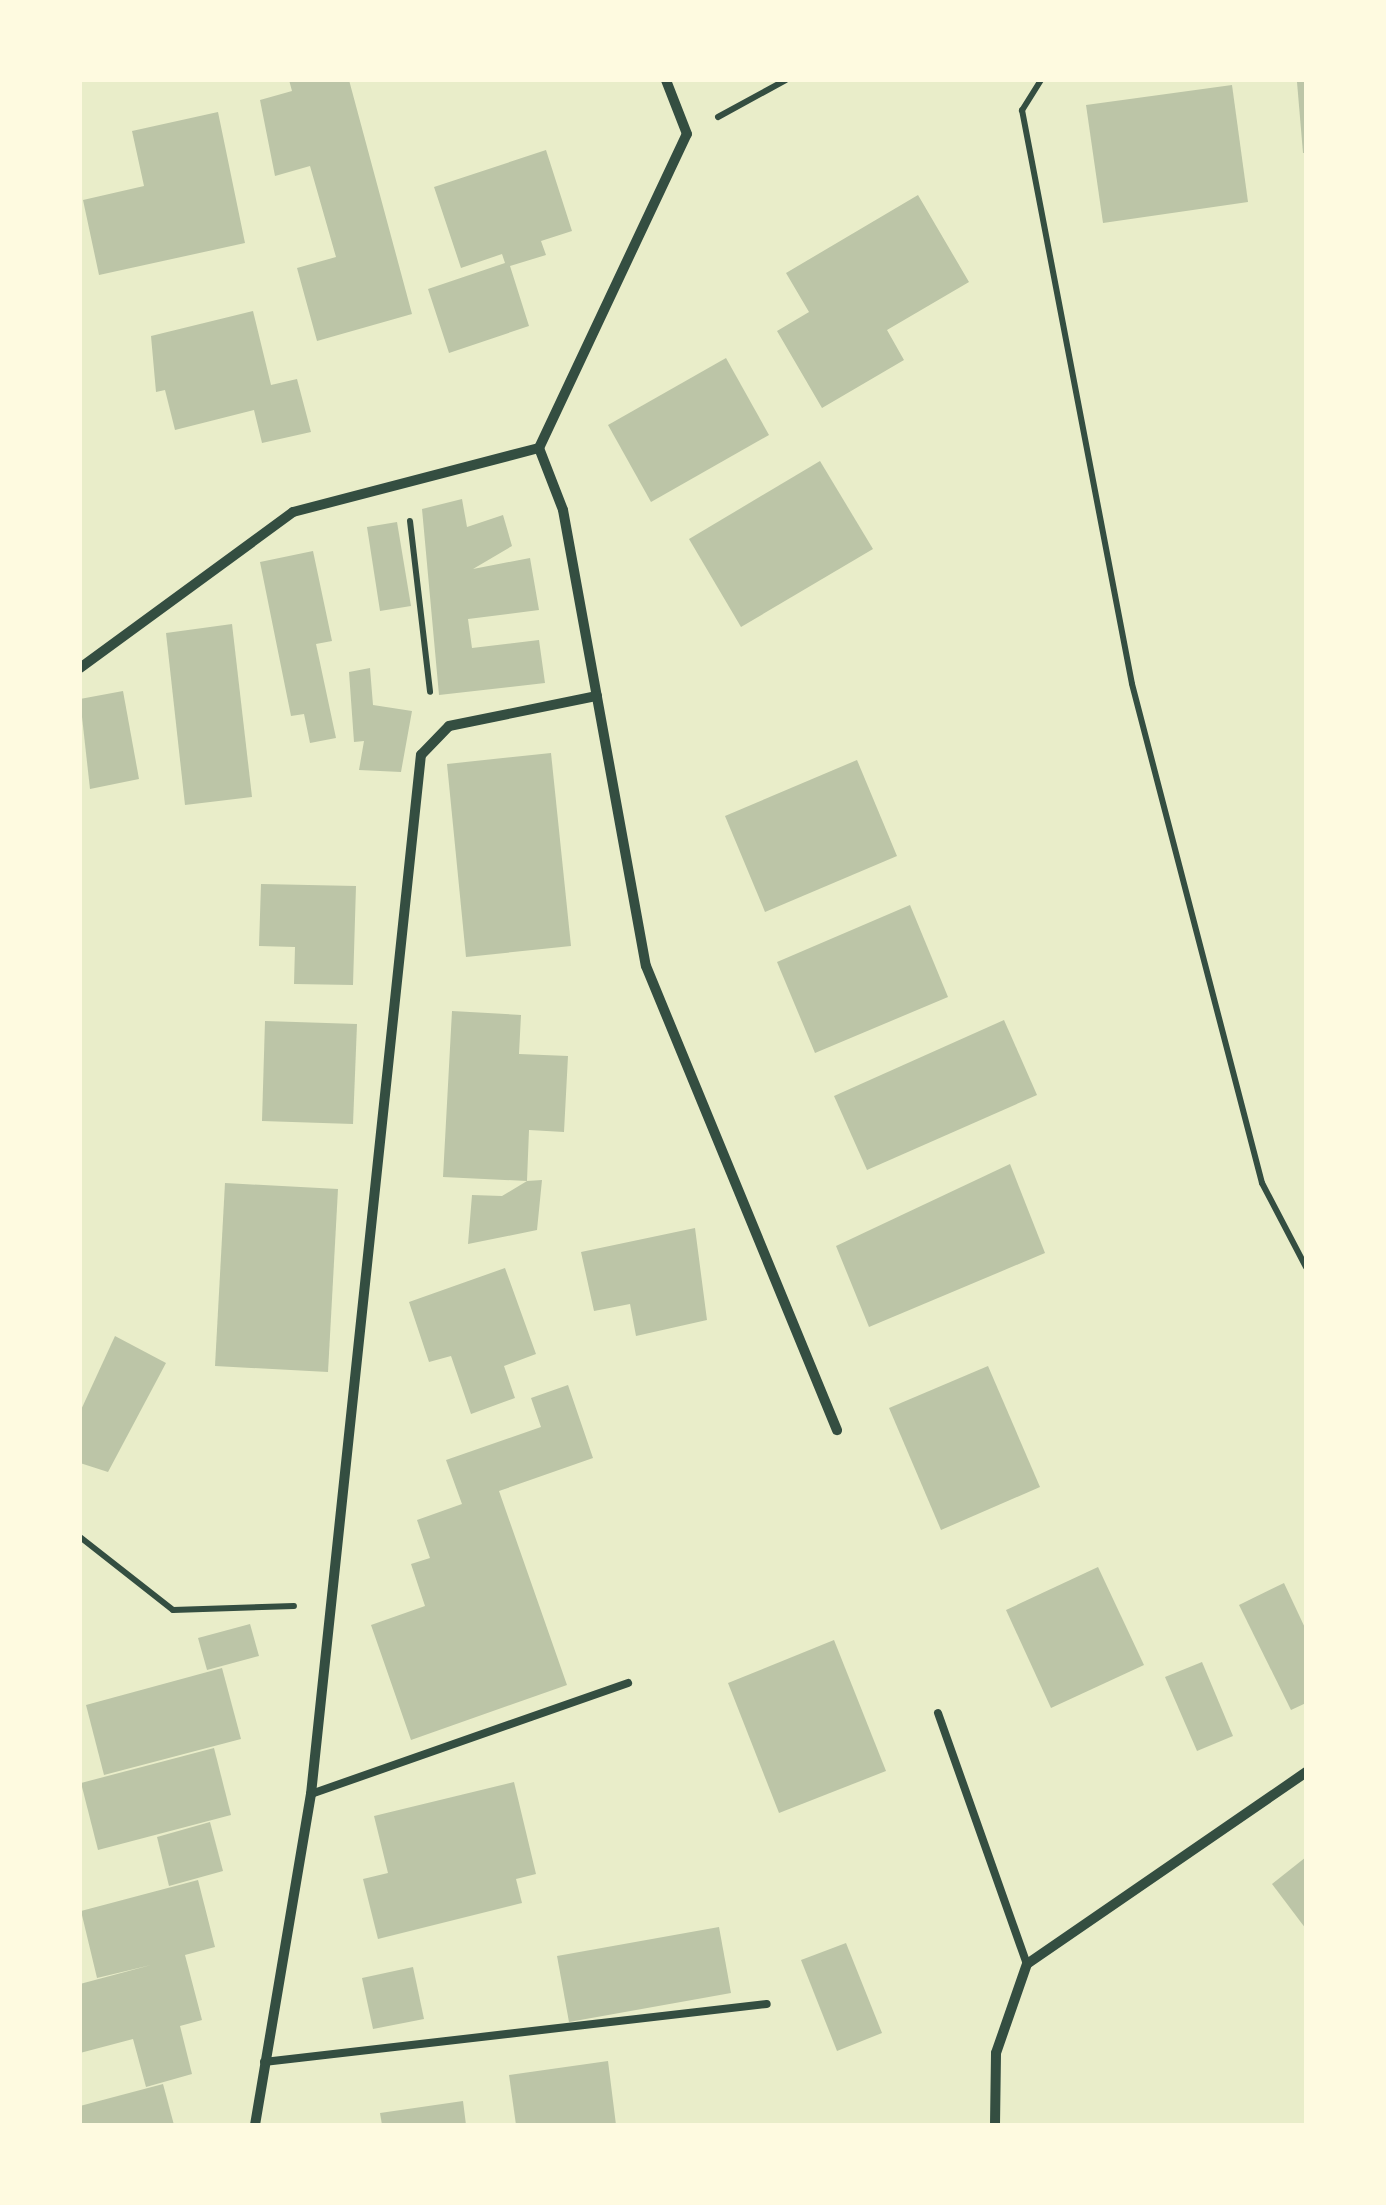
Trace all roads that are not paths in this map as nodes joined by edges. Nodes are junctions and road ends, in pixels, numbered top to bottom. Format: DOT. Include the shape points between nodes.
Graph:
graph roads {
  1 [pos="666,80"];
  2 [pos="539,448"];
  3 [pos="80,668"];
  4 [pos="597,696"];
  5 [pos="838,1430"];
  6 [pos="628,1683"];
  7 [pos="938,1713"];
  8 [pos="1306,1772"];
  9 [pos="312,1794"];
  10 [pos="1027,1964"];
  11 [pos="767,2004"];
  12 [pos="264,2062"];
  13 [pos="255,2125"];
  14 [pos="995,2125"];
  1 -- 2 [label="street" via="687,134"];
  2 -- 3 [label="street" via="293,512"];
  2 -- 4 [label="street" via="563,510"];
  4 -- 5 [label="street" via="646,966"];
  4 -- 9 [label="street" via="449,726 421,756"];
  6 -- 9 [label="lane"];
  7 -- 10 [label="lane"];
  8 -- 10 [label="street"];
  9 -- 12 [label="street"];
  10 -- 14 [label="street" via="996,2053"];
  11 -- 12 [label="lane"];
  12 -- 13 [label="street"];
}
